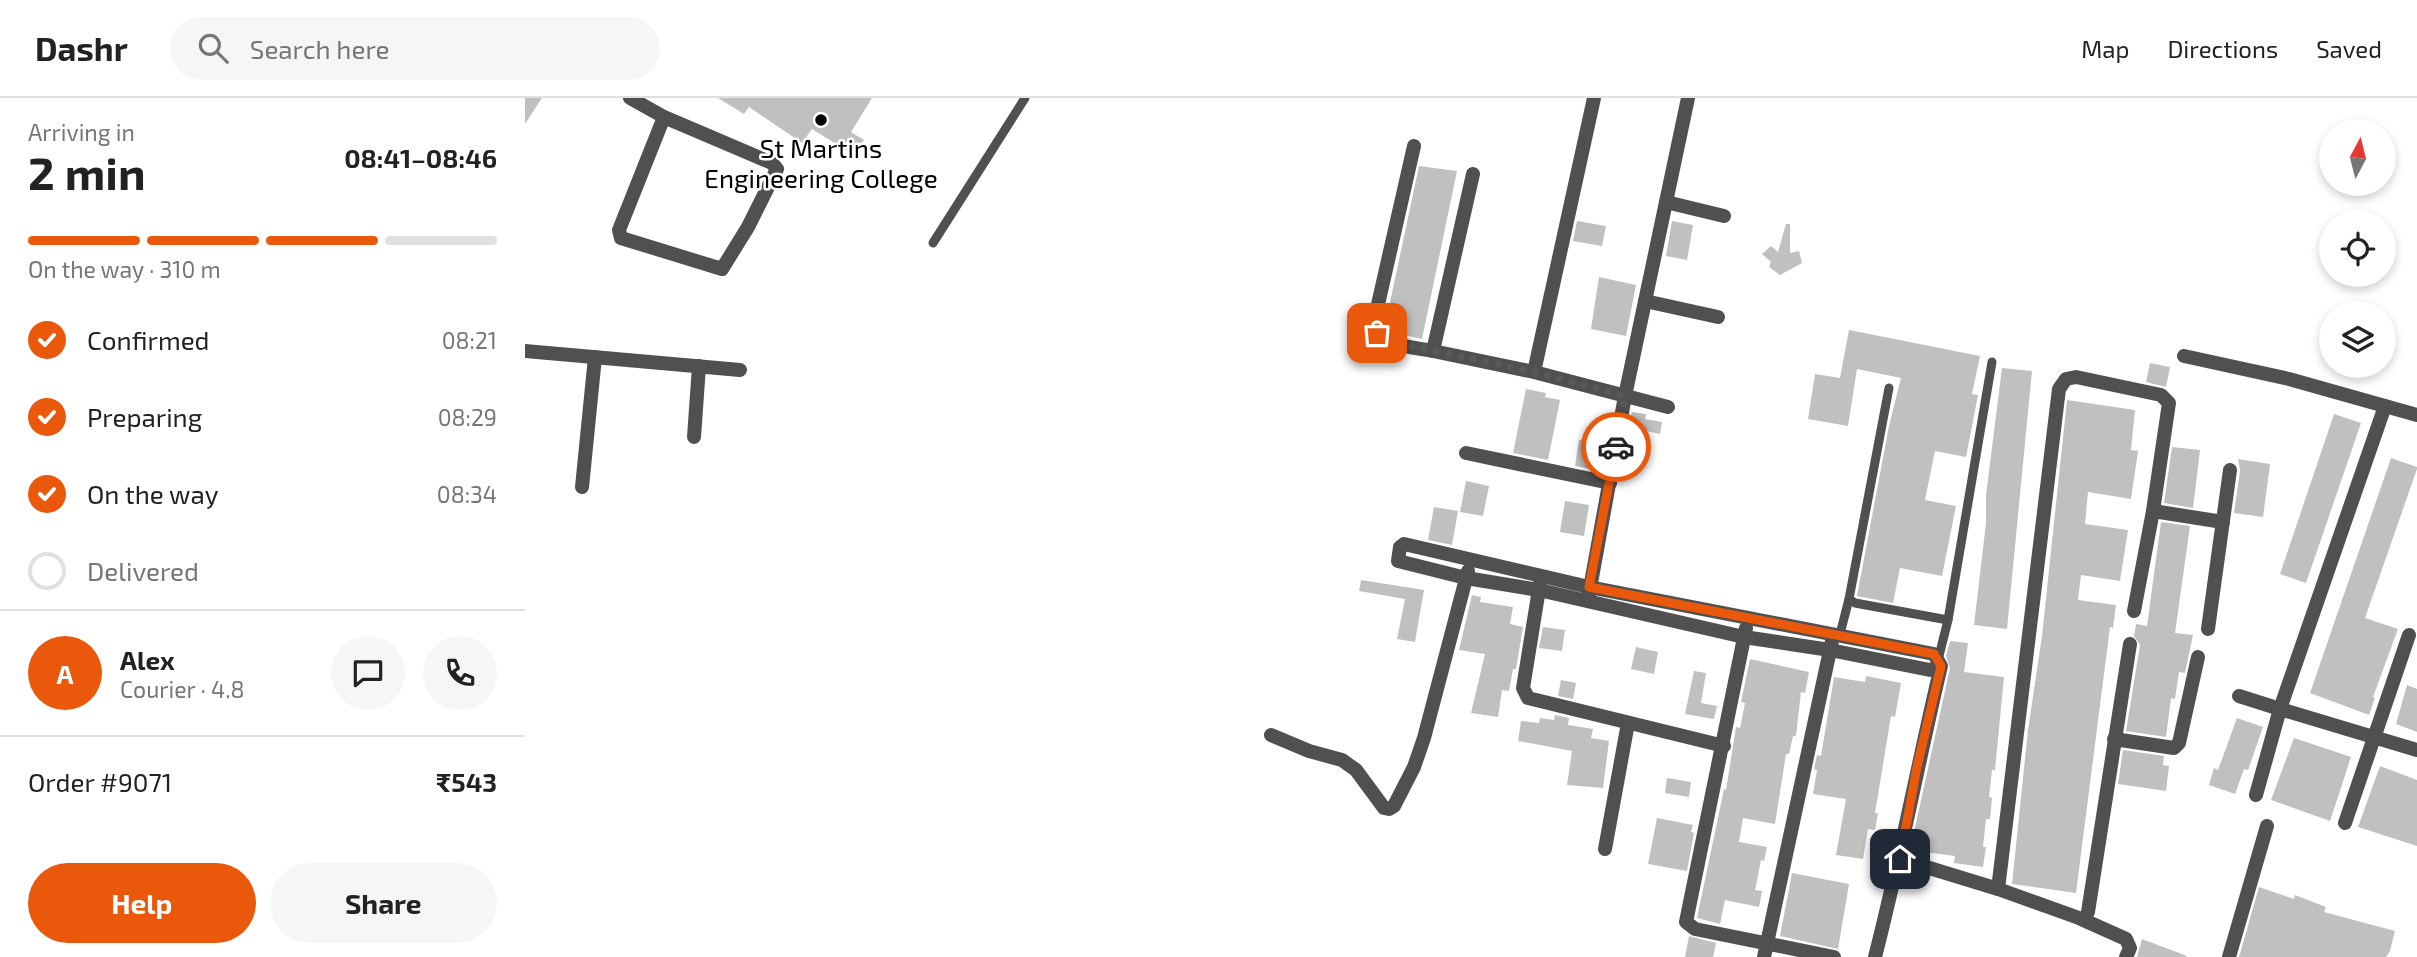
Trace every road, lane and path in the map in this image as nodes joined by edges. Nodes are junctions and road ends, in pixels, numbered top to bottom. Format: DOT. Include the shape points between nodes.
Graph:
graph roads {
  1 [pos="630,98"];
  2 [pos="1025,98"];
  3 [pos="1594,98"];
  4 [pos="1688,98"];
  5 [pos="664,117"];
  6 [pos="1414,146"];
  7 [pos="1472,174"];
  8 [pos="1665,202"];
  9 [pos="1724,216"];
  10 [pos="933,243"];
  11 [pos="1645,301"];
  12 [pos="1718,317"];
  13 [pos="525,351"];
  14 [pos="1433,351"];
  15 [pos="2184,356"];
  16 [pos="595,357"];
  17 [pos="1992,362"];
  18 [pos="699,366"];
  19 [pos="740,370"];
  20 [pos="1534,372"];
  21 [pos="1889,388"];
  22 [pos="1625,396"];
  23 [pos="2385,406"];
  24 [pos="1668,407"];
  25 [pos="2417,415"];
  26 [pos="694,437"];
  27 [pos="1465,453"];
  28 [pos="2230,470"];
  29 [pos="1610,484"];
  30 [pos="582,486"];
  31 [pos="2153,511"];
  32 [pos="2223,522"];
  33 [pos="1472,560"];
  34 [pos="1466,578"];
  35 [pos="1541,582"];
  36 [pos="1589,587"];
  37 [pos="1849,598"];
  38 [pos="1588,602"];
  39 [pos="2134,611"];
  40 [pos="1748,618"];
  41 [pos="1948,620"];
  42 [pos="2208,629"];
  43 [pos="1837,634"];
  44 [pos="2409,635"];
  45 [pos="1744,637"];
  46 [pos="2130,644"];
  47 [pos="1830,650"];
  48 [pos="2198,657"];
  49 [pos="1938,660"];
  50 [pos="2239,696"];
  51 [pos="2280,709"];
  52 [pos="1627,723"];
  53 [pos="1271,734"];
  54 [pos="2374,737"];
  55 [pos="2114,739"];
  56 [pos="1724,746"];
  57 [pos="2417,750"];
  58 [pos="2256,795"];
  59 [pos="2345,822"];
  60 [pos="2267,827"];
  61 [pos="1605,849"];
  62 [pos="1900,859"];
  63 [pos="1998,889"];
  64 [pos="2086,918"];
  65 [pos="1766,950"];
  66 [pos="1834,957"];
  67 [pos="1875,957"];
  68 [pos="2126,957"];
  69 [pos="2229,957"];
  1 -- 5 [label="street"];
  2 -- 10 [label="lane"];
  3 -- 20 [label="street"];
  4 -- 8 [label="street"];
  5 -- 5 [label="street" via="777,169 722,269 621,238 619,230"];
  6 -- 14 [label="street" via="1374,328 1389,341"];
  7 -- 14 [label="street"];
  8 -- 9 [label="street"];
  8 -- 11 [label="street"];
  11 -- 12 [label="street"];
  11 -- 22 [label="street"];
  13 -- 16 [label="street"];
  14 -- 20 [label="street"];
  15 -- 23 [label="street"];
  16 -- 18 [label="street"];
  16 -- 30 [label="street"];
  17 -- 41 [label="lane"];
  18 -- 19 [label="street"];
  18 -- 26 [label="street"];
  20 -- 22 [label="street"];
  21 -- 37 [label="lane"];
  22 -- 24 [label="street"];
  22 -- 29 [label="street"];
  23 -- 25 [label="street"];
  23 -- 51 [label="street"];
  27 -- 29 [label="street"];
  28 -- 32 [label="street"];
  29 -- 36 [label="street"];
  31 -- 32 [label="street"];
  31 -- 39 [label="street"];
  31 -- 63 [label="street" via="2169,403 2161,395 2066,379 2059,389"];
  32 -- 42 [label="street"];
  33 -- 34 [label="street"];
  33 -- 34 [label="street" via="1404,544 1400,547 1398,561"];
  33 -- 35 [label="street"];
  34 -- 35 [label="street"];
  34 -- 53 [label="street" via="1414,766 1394,806 1384,808 1356,770 1342,761"];
  35 -- 36 [label="street"];
  35 -- 38 [label="street"];
  35 -- 52 [label="street" via="1524,694 1532,700"];
  36 -- 38 [label="street"];
  36 -- 40 [label="street"];
  37 -- 41 [label="lane" via="1855,603"];
  37 -- 43 [label="lane"];
  38 -- 45 [label="street"];
  40 -- 43 [label="street"];
  40 -- 45 [label="street"];
  41 -- 49 [label="lane"];
  43 -- 47 [label="street"];
  43 -- 49 [label="street"];
  44 -- 54 [label="street"];
  45 -- 47 [label="street"];
  45 -- 56 [label="street"];
  46 -- 55 [label="street"];
  47 -- 49 [label="street" via="1930,670"];
  47 -- 65 [label="street"];
  48 -- 55 [label="street" via="2179,743 2174,748"];
  49 -- 62 [label="street"];
  50 -- 51 [label="street"];
  51 -- 54 [label="street"];
  51 -- 58 [label="street"];
  52 -- 56 [label="street"];
  52 -- 61 [label="street"];
  54 -- 57 [label="street"];
  54 -- 59 [label="street"];
  55 -- 64 [label="street"];
  56 -- 65 [label="street" via="1686,922 1695,929"];
  60 -- 69 [label="street"];
  62 -- 63 [label="street"];
  62 -- 67 [label="street"];
  63 -- 64 [label="street"];
  64 -- 68 [label="street" via="2126,939 2130,948"];
  65 -- 66 [label="street"];
}
